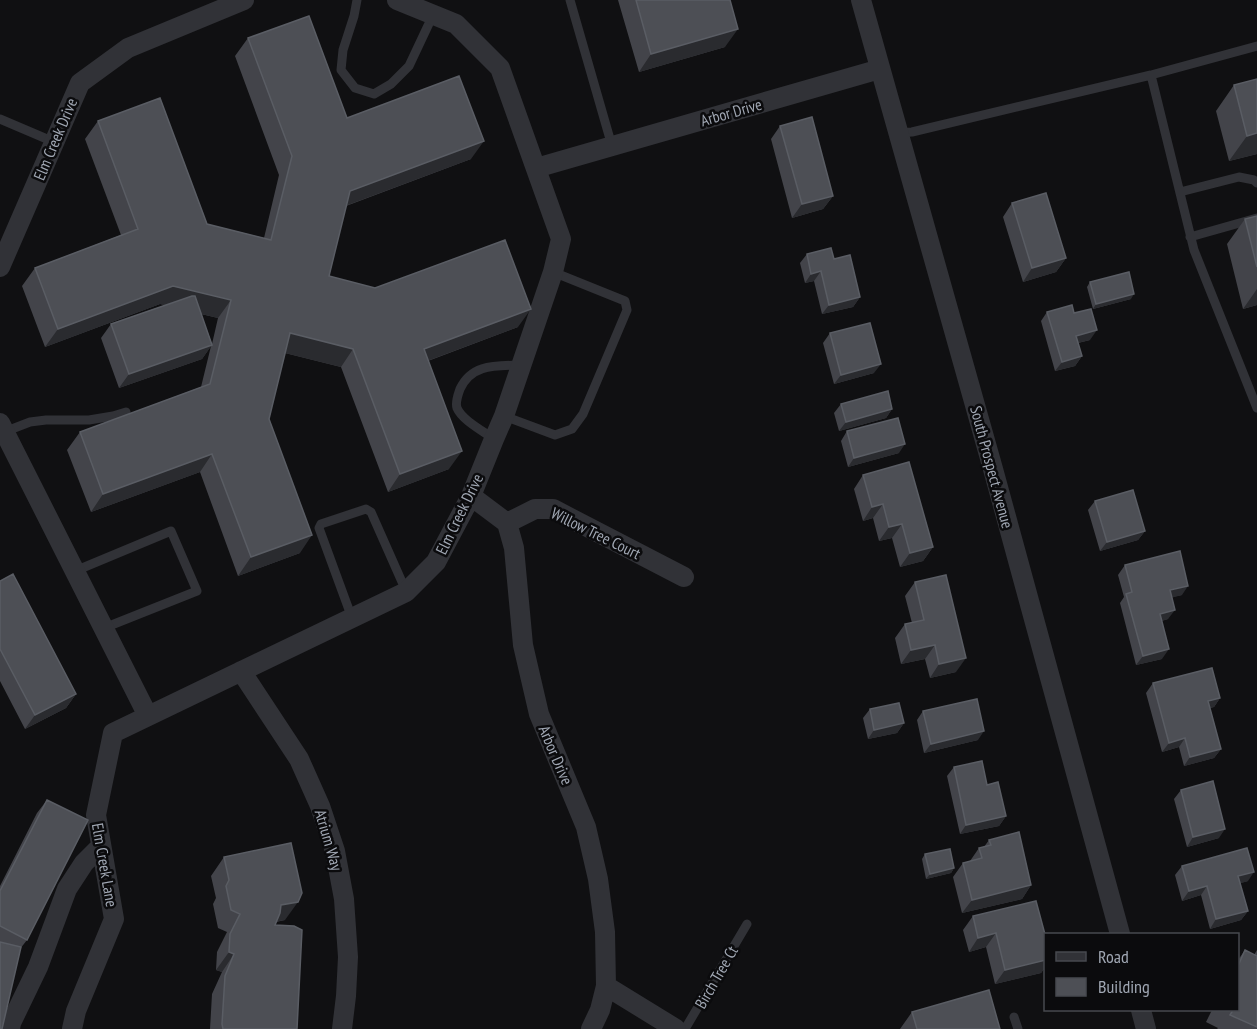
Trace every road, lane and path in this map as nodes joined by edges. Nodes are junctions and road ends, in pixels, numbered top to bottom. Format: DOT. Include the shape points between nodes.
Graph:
graph roads {
  1 [pos="244,0"];
  2 [pos="357,0"];
  3 [pos="397,0"];
  4 [pos="570,0"];
  5 [pos="861,0"];
  6 [pos="206,7"];
  7 [pos="433,14"];
  8 [pos="1257,46"];
  9 [pos="880,69"];
  10 [pos="1151,75"];
  11 [pos="0,119"];
  12 [pos="899,133"];
  13 [pos="54,142"];
  14 [pos="612,146"];
  15 [pos="536,168"];
  16 [pos="1257,183"];
  17 [pos="1180,192"];
  18 [pos="1257,218"];
  19 [pos="1190,237"];
  20 [pos="0,267"];
  21 [pos="553,272"];
  22 [pos="522,365"];
  23 [pos="1257,408"];
  24 [pos="126,412"];
  25 [pos="504,416"];
  26 [pos="2,427"];
  27 [pos="494,439"];
  28 [pos="471,496"];
  29 [pos="507,523"];
  30 [pos="75,571"];
  31 [pos="684,577"];
  32 [pos="406,592"];
  33 [pos="352,618"];
  34 [pos="104,628"];
  35 [pos="241,671"];
  36 [pos="148,716"];
  37 [pos="102,846"];
  38 [pos="747,924"];
  39 [pos="1120,933"];
  40 [pos="606,986"];
  41 [pos="1140,1011"];
  42 [pos="1014,1017"];
  43 [pos="10,1029"];
  44 [pos="72,1029"];
  45 [pos="342,1029"];
  46 [pos="591,1029"];
  47 [pos="676,1029"];
  48 [pos="685,1029"];
  49 [pos="1018,1029"];
  50 [pos="1146,1029"];
  1 -- 6 [label="street, Elm Creek Drive"];
  2 -- 7 [label="lane" via="341,70 355,88 374,94 409,66"];
  3 -- 7 [label="street, Elm Creek Drive"];
  4 -- 14 [label="lane"];
  5 -- 9 [label="street, South Prospect Avenue"];
  6 -- 13 [label="street, Elm Creek Drive" via="128,48 80,83"];
  7 -- 15 [label="street, Elm Creek Drive" via="456,24 500,68"];
  8 -- 10 [label="lane"];
  9 -- 12 [label="street, South Prospect Avenue"];
  9 -- 14 [label="street, Arbor Drive"];
  10 -- 12 [label="lane"];
  10 -- 17 [label="lane"];
  11 -- 13 [label="lane"];
  12 -- 39 [label="street, South Prospect Avenue"];
  13 -- 20 [label="street, Elm Creek Drive"];
  14 -- 15 [label="street, Arbor Drive"];
  15 -- 21 [label="street, Elm Creek Drive" via="561,239"];
  16 -- 17 [label="lane" via="1239,177"];
  17 -- 19 [label="lane"];
  18 -- 19 [label="lane"];
  19 -- 23 [label="lane"];
  21 -- 22 [label="street, Elm Creek Drive"];
  21 -- 25 [label="lane" via="625,301 627,310 583,414 572,429 555,435"];
  22 -- 25 [label="street, Elm Creek Drive"];
  22 -- 27 [label="lane" via="476,371 464,380 457,396 458,408 468,421"];
  24 -- 26 [label="lane" via="89,420 46,420"];
  25 -- 27 [label="street, Elm Creek Drive"];
  26 -- 30 [label="street"];
  27 -- 28 [label="street, Elm Creek Drive"];
  28 -- 29 [label="street"];
  28 -- 32 [label="street, Elm Creek Drive" via="436,562"];
  29 -- 31 [label="street, Willow Tree Court" via="535,509 553,509"];
  29 -- 40 [label="street, Arbor Drive" via="514,548 523,645 539,714 586,827 598,879 605,932"];
  30 -- 34 [label="street"];
  30 -- 34 [label="lane" via="171,531 197,591"];
  32 -- 33 [label="street, Elm Creek Drive"];
  32 -- 33 [label="lane" via="371,512 366,509 321,524 319,528"];
  33 -- 35 [label="street, Elm Creek Drive"];
  34 -- 36 [label="street"];
  35 -- 36 [label="street, Elm Creek Drive"];
  35 -- 45 [label="street, Atrium Way" via="299,759 334,851 344,899 348,957"];
  36 -- 37 [label="street, Elm Creek Lane" via="113,733 96,815"];
  37 -- 43 [label="street" via="84,863 67,889"];
  37 -- 44 [label="street, Elm Creek Lane" via="114,919"];
  38 -- 48 [label="lane, Birch Tree Ct"];
  40 -- 46 [label="street, Arbor Drive"];
  40 -- 47 [label="street"];
  41 -- 50 [label="street"];
  42 -- 49 [label="lane"];
}
